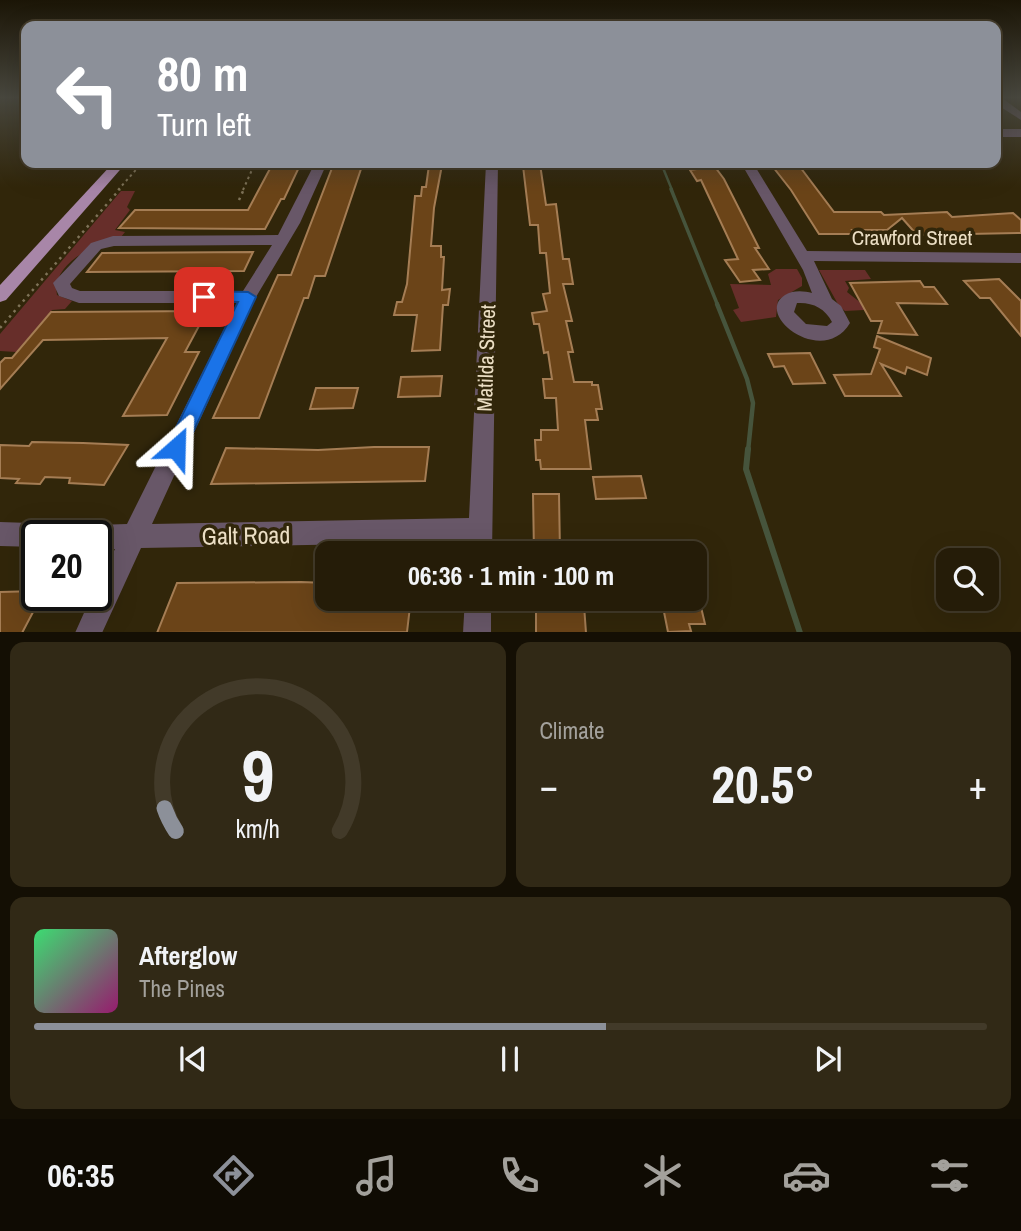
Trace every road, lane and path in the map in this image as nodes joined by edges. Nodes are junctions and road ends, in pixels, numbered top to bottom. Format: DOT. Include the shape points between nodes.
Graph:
graph roads {
  1 [pos="1001,133"];
  2 [pos="1021,133"];
  3 [pos="115,168"];
  4 [pos="138,168"];
  5 [pos="253,168"];
  6 [pos="319,168"];
  7 [pos="492,168"];
  8 [pos="750,168"];
  9 [pos="239,201"];
  10 [pos="281,240"];
  11 [pos="803,256"];
  12 [pos="1021,258"];
  13 [pos="0,296"];
  14 [pos="248,297"];
  15 [pos="825,303"];
  16 [pos="0,328"];
  17 [pos="0,534"];
  18 [pos="21,535"];
  19 [pos="112,537"];
  20 [pos="133,538"];
  21 [pos="480,541"];
  22 [pos="478,611"];
  23 [pos="88,632"];
  24 [pos="478,632"];
  1 -- 2 [label="street"];
  3 -- 13 [label="main road"];
  4 -- 16 [label="path"];
  5 -- 9 [label="path"];
  6 -- 10 [label="street"];
  7 -- 21 [label="street, Matilda Street"];
  8 -- 11 [label="street"];
  10 -- 14 [label="street"];
  10 -- 14 [label="street" via="113,241 96,246 61,283 65,292 79,297"];
  11 -- 12 [label="street, Crawford Street"];
  11 -- 15 [label="street"];
  14 -- 20 [label="street"];
  17 -- 18 [label="street"];
  19 -- 20 [label="street, Galt Road"];
  20 -- 21 [label="street, Galt Road"];
  20 -- 23 [label="street"];
  22 -- 24 [label="street"];
}
